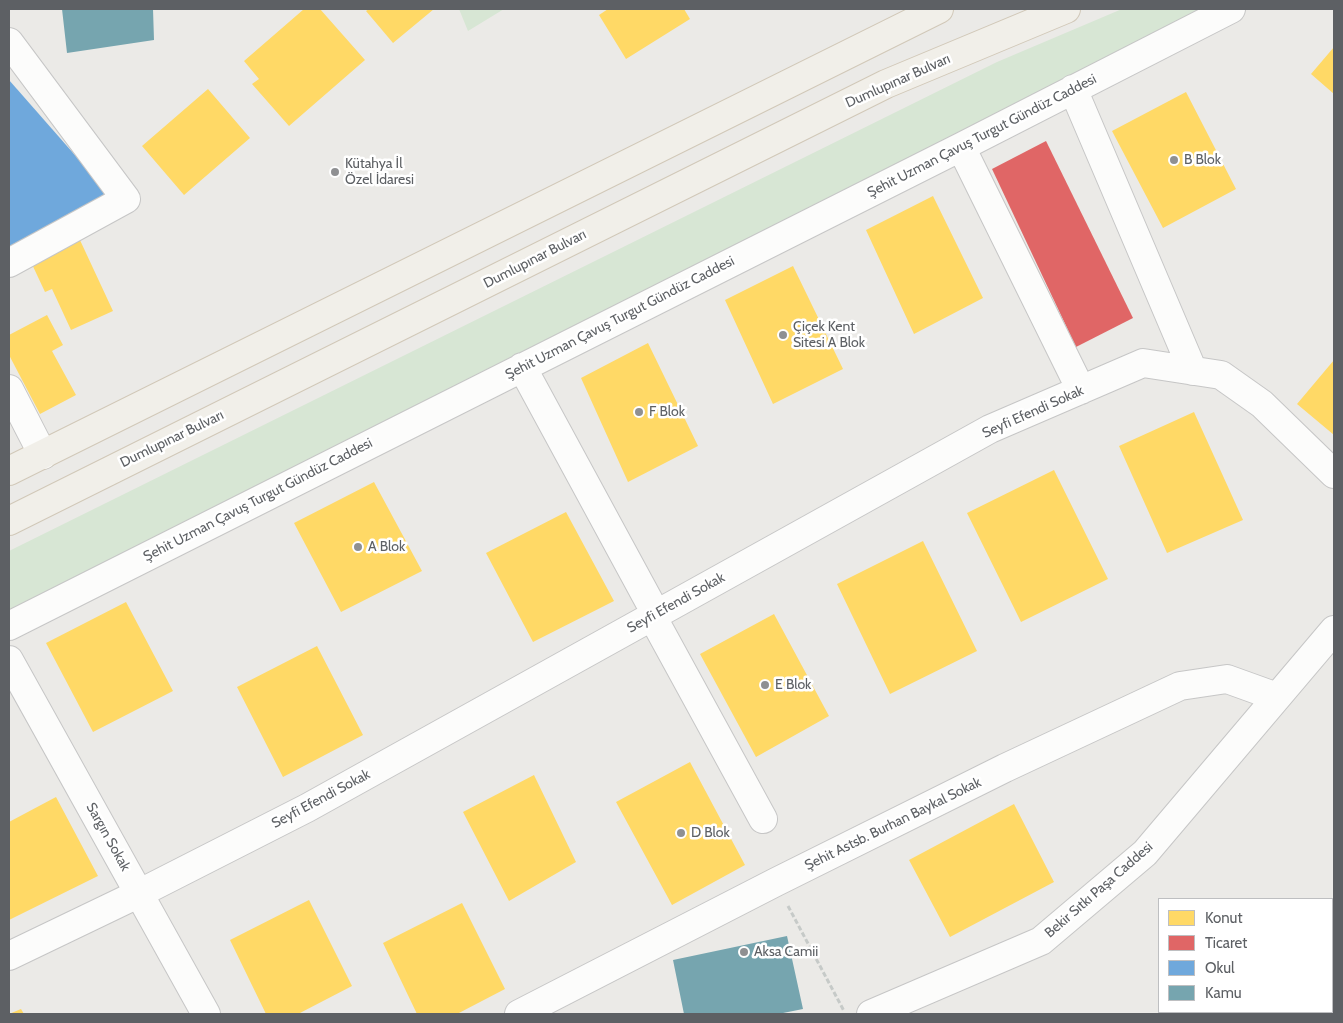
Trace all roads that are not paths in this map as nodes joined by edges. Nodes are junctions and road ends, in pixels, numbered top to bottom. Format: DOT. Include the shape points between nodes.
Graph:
graph roads {
  1 [pos="939,9"];
  2 [pos="1066,9"];
  3 [pos="1231,9"];
  4 [pos="9,42"];
  5 [pos="1074,90"];
  6 [pos="961,147"];
  7 [pos="9,263"];
  8 [pos="522,368"];
  9 [pos="1193,371"];
  10 [pos="9,389"];
  11 [pos="1081,390"];
  12 [pos="43,454"];
  13 [pos="9,471"];
  14 [pos="1334,474"];
  15 [pos="9,520"];
  16 [pos="654,615"];
  17 [pos="9,626"];
  18 [pos="1334,630"];
  19 [pos="9,660"];
  20 [pos="1277,697"];
  21 [pos="763,818"];
  22 [pos="140,893"];
  23 [pos="9,956"];
  24 [pos="206,1014"];
  25 [pos="519,1014"];
  26 [pos="871,1014"];
  1 -- 12 [label="main road"];
  2 -- 15 [label="main road, Dumlupınar Bulvarı" via="886,84"];
  3 -- 5 [label="street, Şehit Uzman Çavuş Turgut Gündüz Caddesi"];
  4 -- 7 [label="street" via="126,199"];
  5 -- 6 [label="street, Şehit Uzman Çavuş Turgut Gündüz Caddesi"];
  5 -- 9 [label="street"];
  6 -- 8 [label="street, Şehit Uzman Çavuş Turgut Gündüz Caddesi"];
  6 -- 11 [label="street"];
  8 -- 16 [label="street"];
  8 -- 17 [label="street, Şehit Uzman Çavuş Turgut Gündüz Caddesi"];
  9 -- 11 [label="street, Seyfi Efendi Sokak" via="1142,363"];
  9 -- 14 [label="street, Seyfi Efendi Sokak" via="1222,375 1262,404"];
  10 -- 12 [label="street"];
  11 -- 16 [label="street, Seyfi Efendi Sokak" via="990,429"];
  12 -- 13 [label="main road"];
  16 -- 21 [label="street"];
  16 -- 22 [label="street, Seyfi Efendi Sokak" via="307,808"];
  18 -- 20 [label="street, Bekir Sıtkı Paşa Caddesi"];
  19 -- 22 [label="street, Sargın Sokak"];
  20 -- 25 [label="street, Şehit Astsb. Burhan Baykal Sokak" via="1227,679 1180,686 776,882"];
  20 -- 26 [label="street, Bekir Sıtkı Paşa Caddesi" via="1145,853 1040,941"];
  22 -- 23 [label="street, Seyfi Efendi Sokak"];
  22 -- 24 [label="street, Sargın Sokak"];
}
